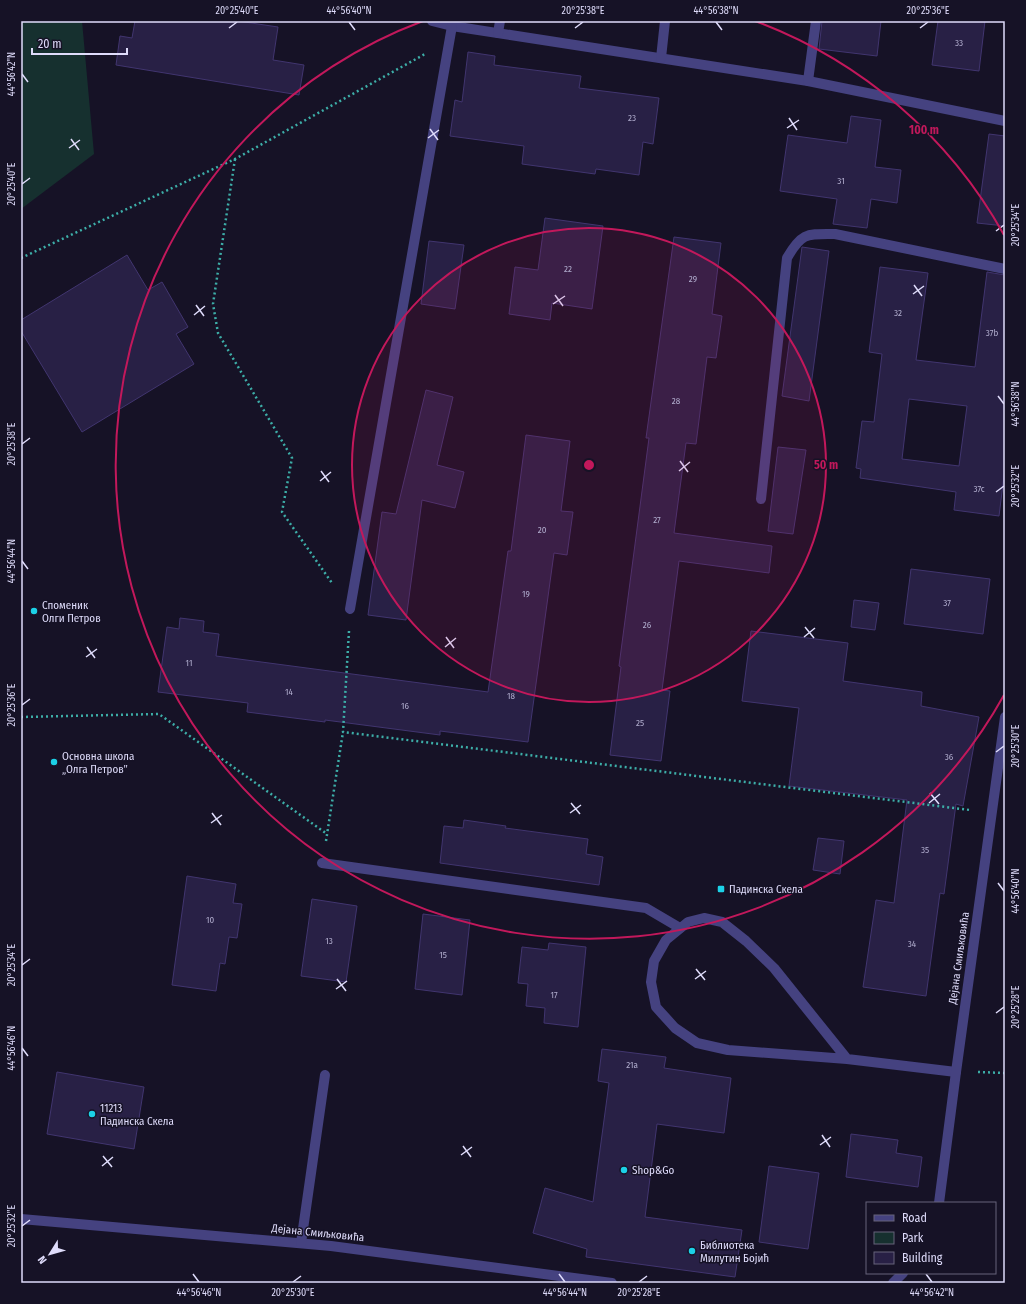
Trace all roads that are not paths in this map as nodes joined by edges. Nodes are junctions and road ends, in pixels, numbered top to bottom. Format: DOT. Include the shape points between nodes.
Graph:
graph roads {
  1 [pos="432,21"];
  2 [pos="500,21"];
  3 [pos="665,21"];
  4 [pos="816,21"];
  5 [pos="452,26"];
  6 [pos="498,33"];
  7 [pos="661,58"];
  8 [pos="808,81"];
  9 [pos="1005,121"];
  10 [pos="1005,269"];
  11 [pos="760,499"];
  12 [pos="350,609"];
  13 [pos="1005,717"];
  14 [pos="322,863"];
  15 [pos="680,928"];
  16 [pos="848,1059"];
  17 [pos="956,1072"];
  18 [pos="325,1075"];
  19 [pos="939,1202"];
  20 [pos="21,1218"];
  21 [pos="301,1243"];
  22 [pos="902,1274"];
  23 [pos="612,1283"];
  24 [pos="893,1283"];
  1 -- 5 [label="street"];
  2 -- 6 [label="street"];
  3 -- 7 [label="street"];
  4 -- 8 [label="street"];
  5 -- 6 [label="street"];
  5 -- 12 [label="street"];
  6 -- 7 [label="street"];
  7 -- 8 [label="street"];
  8 -- 9 [label="street"];
  10 -- 11 [label="street" via="835,234 808,234 795,244 787,258"];
  13 -- 17 [label="street, Дејана Смиљковића"];
  14 -- 15 [label="street" via="646,908"];
  15 -- 16 [label="street" via="688,922 704,918 722,922 774,968"];
  15 -- 16 [label="street" via="666,940 654,961 651,982 656,1007 675,1028 697,1043 728,1050"];
  16 -- 17 [label="street"];
  17 -- 19 [label="street, Дејана Смиљковића"];
  18 -- 21 [label="street"];
  20 -- 21 [label="street, Дејана Смиљковића"];
  21 -- 23 [label="street, Дејана Смиљковића"];
  22 -- 24 [label="street"];
}
